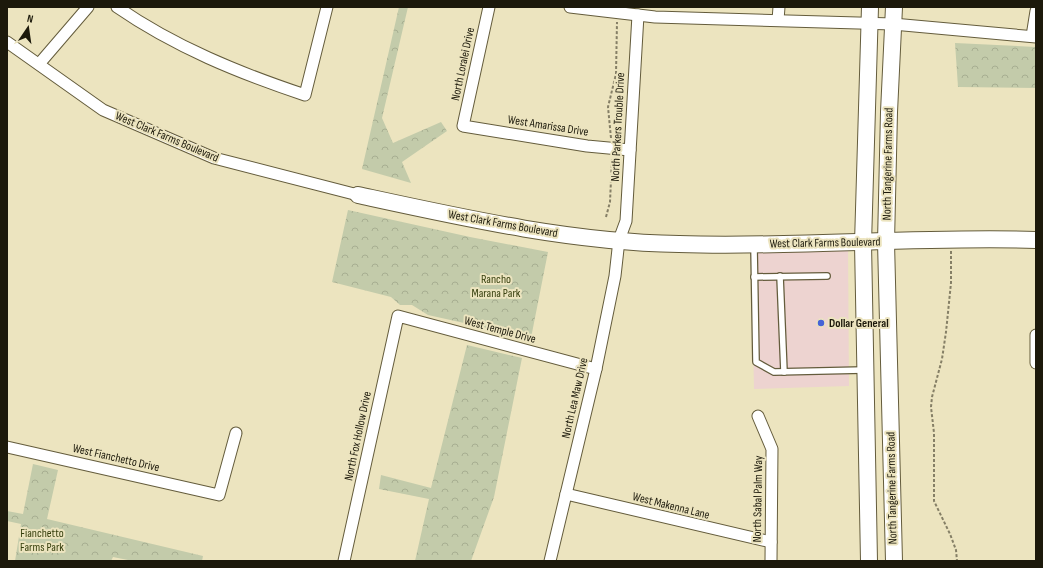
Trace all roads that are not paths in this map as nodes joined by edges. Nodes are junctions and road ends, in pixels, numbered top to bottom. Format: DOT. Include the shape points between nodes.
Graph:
graph roads {
  1 [pos="88,7"];
  2 [pos="117,7"];
  3 [pos="327,7"];
  4 [pos="489,7"];
  5 [pos="570,7"];
  6 [pos="779,7"];
  7 [pos="894,7"];
  8 [pos="1036,11"];
  9 [pos="638,15"];
  10 [pos="869,15"];
  11 [pos="778,20"];
  12 [pos="893,24"];
  13 [pos="1034,37"];
  14 [pos="7,42"];
  15 [pos="39,64"];
  16 [pos="463,126"];
  17 [pos="630,150"];
  18 [pos="358,195"];
  19 [pos="619,240"];
  20 [pos="1036,240"];
  21 [pos="886,242"];
  22 [pos="863,243"];
  23 [pos="754,244"];
  24 [pos="780,276"];
  25 [pos="827,276"];
  26 [pos="754,277"];
  27 [pos="398,316"];
  28 [pos="1036,335"];
  29 [pos="1036,363"];
  30 [pos="596,369"];
  31 [pos="866,370"];
  32 [pos="784,372"];
  33 [pos="758,416"];
  34 [pos="236,433"];
  35 [pos="7,447"];
  36 [pos="566,494"];
  37 [pos="771,542"];
  38 [pos="344,561"];
  39 [pos="550,561"];
  40 [pos="771,561"];
  41 [pos="869,561"];
  42 [pos="894,561"];
  1 -- 15 [label="street"];
  2 -- 3 [label="street" via="148,28 210,60 305,95"];
  4 -- 16 [label="street, North Loralei Drive"];
  5 -- 9 [label="street"];
  6 -- 11 [label="street"];
  7 -- 12 [label="street, North Tangerine Farms Road"];
  8 -- 13 [label="street"];
  9 -- 11 [label="street"];
  9 -- 17 [label="street, North Parkers Trouble Drive"];
  10 -- 11 [label="street"];
  10 -- 12 [label="street"];
  10 -- 22 [label="street, North Tangerine Farms Road"];
  12 -- 13 [label="street"];
  12 -- 21 [label="street, North Tangerine Farms Road"];
  14 -- 15 [label="street, West Clark Farms Boulevard"];
  15 -- 18 [label="street, West Clark Farms Boulevard" via="103,110 214,158"];
  16 -- 17 [label="street, West Amarissa Drive" via="586,146"];
  17 -- 19 [label="street, North Parkers Trouble Drive" via="626,221"];
  18 -- 19 [label="street, West Clark Farms Boulevard" via="512,227"];
  19 -- 23 [label="street, West Clark Farms Boulevard" via="678,244"];
  19 -- 30 [label="street, North Lea Maw Drive" via="615,276"];
  20 -- 21 [label="street, West Clark Farms Boulevard"];
  21 -- 22 [label="street, West Clark Farms Boulevard"];
  21 -- 42 [label="street, North Tangerine Farms Road"];
  22 -- 23 [label="street, West Clark Farms Boulevard"];
  22 -- 31 [label="street, North Tangerine Farms Road"];
  23 -- 26 [label="lane"];
  24 -- 25 [label="lane"];
  24 -- 26 [label="lane"];
  24 -- 32 [label="lane"];
  26 -- 32 [label="lane" via="756,362 774,372"];
  27 -- 30 [label="street, West Temple Drive"];
  27 -- 38 [label="street, North Fox Hollow Drive"];
  28 -- 29 [label="street"];
  30 -- 36 [label="street, North Lea Maw Drive"];
  31 -- 32 [label="lane"];
  31 -- 41 [label="street, North Tangerine Farms Road"];
  33 -- 37 [label="street, North Sabal Palm Way" via="772,449"];
  34 -- 35 [label="street, West Fianchetto Drive" via="219,495"];
  36 -- 37 [label="street, West Makenna Lane"];
  36 -- 39 [label="street, North Lea Maw Drive"];
  37 -- 40 [label="street, North Sabal Palm Way"];
}
